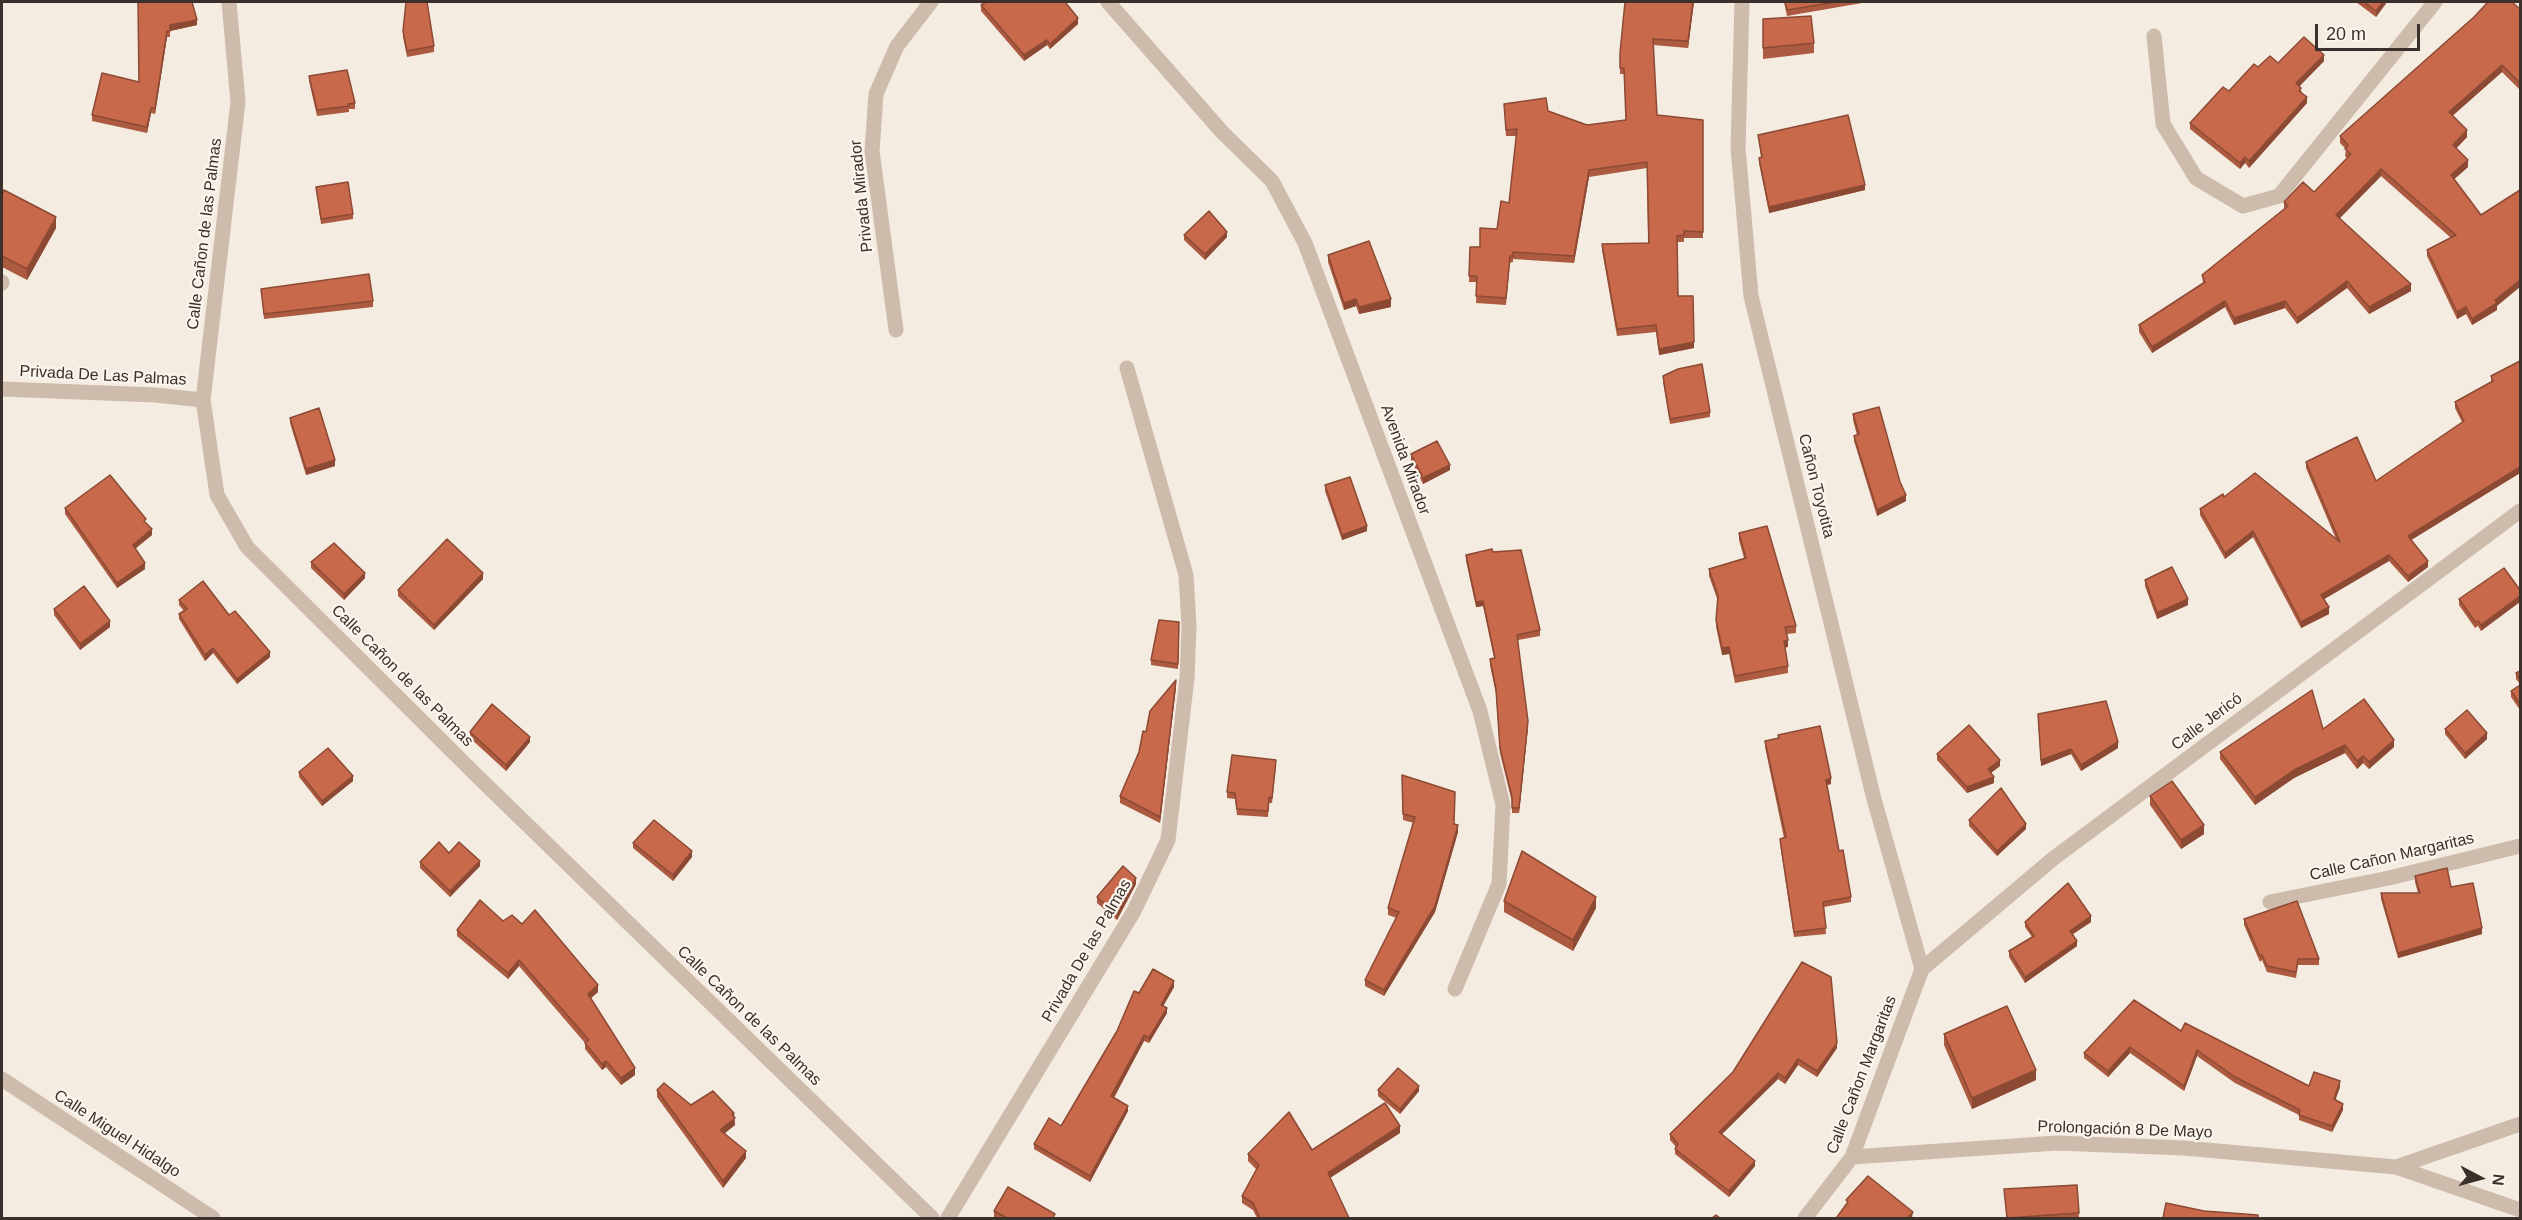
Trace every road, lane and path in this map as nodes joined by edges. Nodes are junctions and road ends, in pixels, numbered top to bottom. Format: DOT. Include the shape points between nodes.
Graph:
graph roads {
  1 [pos="229,2"];
  2 [pos="931,2"];
  3 [pos="1108,2"];
  4 [pos="1742,2"];
  5 [pos="2435,2"];
  6 [pos="2154,36"];
  7 [pos="896,330"];
  8 [pos="1127,368"];
  9 [pos="2,389"];
  10 [pos="203,400"];
  11 [pos="2520,512"];
  12 [pos="2520,846"];
  13 [pos="2270,902"];
  14 [pos="1922,969"];
  15 [pos="1455,989"];
  16 [pos="2,1079"];
  17 [pos="2520,1124"];
  18 [pos="1852,1157"];
  19 [pos="2397,1167"];
  20 [pos="2520,1210"];
  21 [pos="213,1218"];
  22 [pos="932,1218"];
  23 [pos="948,1218"];
  24 [pos="1805,1218"];
  1 -- 10 [label="street, Calle Cañon de las Palmas" via="238,102"];
  2 -- 7 [label="street, Privada Mirador" via="897,46 876,94 872,151"];
  3 -- 15 [label="street, Avenida Mirador" via="1222,132 1272,181 1305,243 1480,711 1503,805 1499,884"];
  4 -- 14 [label="street, Cañon Toyotita" via="1737,148 1751,296 1874,799"];
  5 -- 6 [label="street" via="2279,196 2242,206 2196,178 2163,124"];
  8 -- 23 [label="street, Privada De las Palmas" via="1186,575 1186,678 1168,840 1134,911"];
  9 -- 10 [label="street, Privada De Las Palmas"];
  10 -- 22 [label="street, Calle Cañon de las Palmas" via="217,495 247,547"];
  11 -- 14 [label="street, Calle Jericó" via="2054,858"];
  12 -- 13 [label="street, Calle Cañon Margaritas"];
  14 -- 18 [label="street, Calle Cañon Margaritas"];
  16 -- 21 [label="street, Calle Miguel Hidalgo"];
  17 -- 19 [label="street"];
  18 -- 19 [label="street, Prolongación 8 De Mayo" via="2057,1143 2184,1148"];
  18 -- 24 [label="street, Calle Cañon Margaritas"];
  19 -- 20 [label="street"];
}
